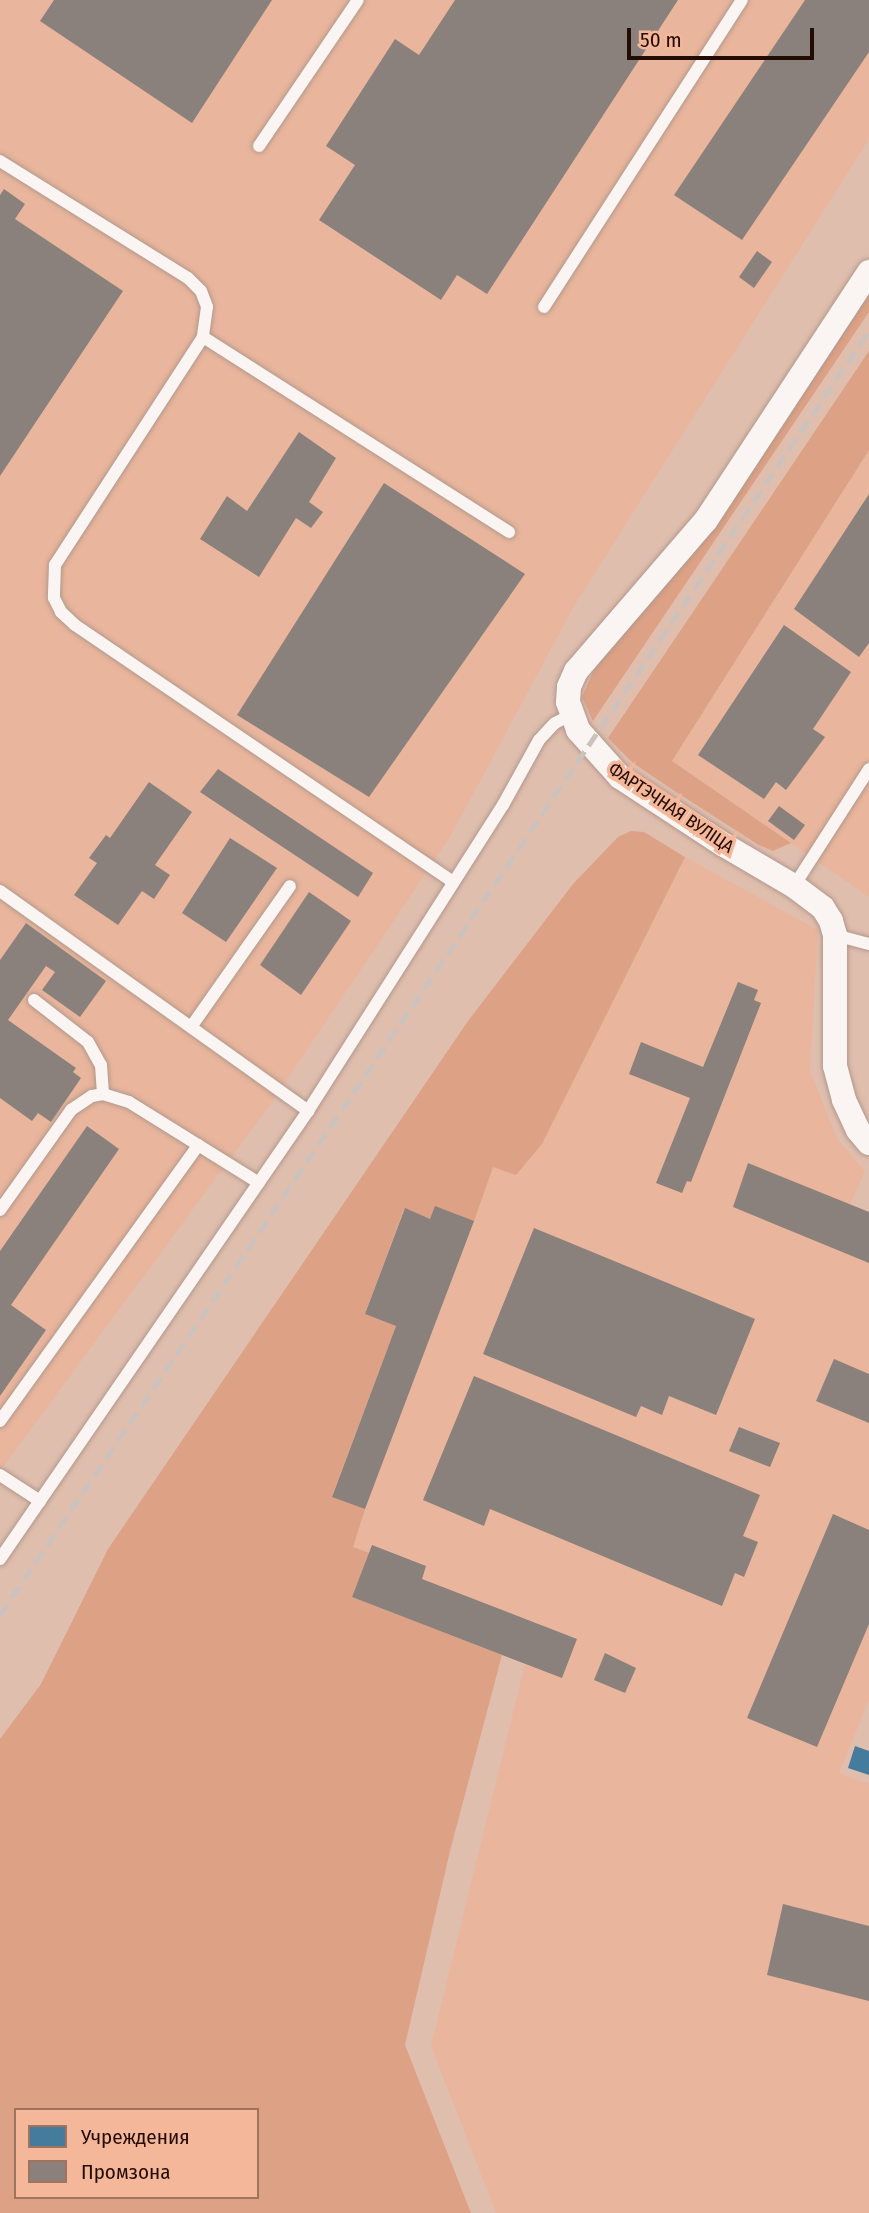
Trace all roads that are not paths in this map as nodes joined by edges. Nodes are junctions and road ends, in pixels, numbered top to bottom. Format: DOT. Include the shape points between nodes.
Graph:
graph roads {
  1 [pos="358,0"];
  2 [pos="742,0"];
  3 [pos="259,146"];
  4 [pos="0,160"];
  5 [pos="869,272"];
  6 [pos="544,307"];
  7 [pos="203,337"];
  8 [pos="509,532"];
  9 [pos="571,715"];
  10 [pos="869,769"];
  11 [pos="453,882"];
  12 [pos="290,886"];
  13 [pos="794,886"];
  14 [pos="0,891"];
  15 [pos="835,935"];
  16 [pos="869,944"];
  17 [pos="34,1000"];
  18 [pos="191,1027"];
  19 [pos="103,1094"];
  20 [pos="309,1111"];
  21 [pos="869,1143"];
  22 [pos="198,1145"];
  23 [pos="259,1183"];
  24 [pos="0,1210"];
  25 [pos="0,1421"];
  26 [pos="0,1475"];
  27 [pos="40,1501"];
  28 [pos="0,1559"];
  1 -- 3 [label="lane"];
  2 -- 6 [label="lane"];
  4 -- 7 [label="lane" via="188,278 207,307"];
  5 -- 9 [label="street" via="706,520 576,671 569,687"];
  7 -- 8 [label="lane"];
  7 -- 11 [label="lane" via="55,565 54,598 75,625"];
  9 -- 11 [label="lane" via="555,723 539,740"];
  9 -- 13 [label="street, ФАРТЭЧНАЯ ВУЛІЦА" via="589,746 620,777"];
  10 -- 13 [label="lane"];
  11 -- 20 [label="lane"];
  12 -- 18 [label="lane"];
  13 -- 15 [label="street, ФАРТЭЧНАЯ ВУЛІЦА" via="823,908"];
  14 -- 18 [label="lane"];
  15 -- 16 [label="lane"];
  15 -- 21 [label="street, ФАРТЭЧНАЯ ВУЛІЦА" via="835,1066 844,1100"];
  17 -- 19 [label="lane" via="88,1042 101,1065"];
  18 -- 20 [label="lane"];
  19 -- 22 [label="lane" via="129,1102"];
  19 -- 24 [label="lane" via="71,1110"];
  20 -- 23 [label="lane"];
  22 -- 23 [label="lane"];
  22 -- 25 [label="lane"];
  23 -- 27 [label="lane"];
  26 -- 27 [label="lane"];
  27 -- 28 [label="lane"];
}
